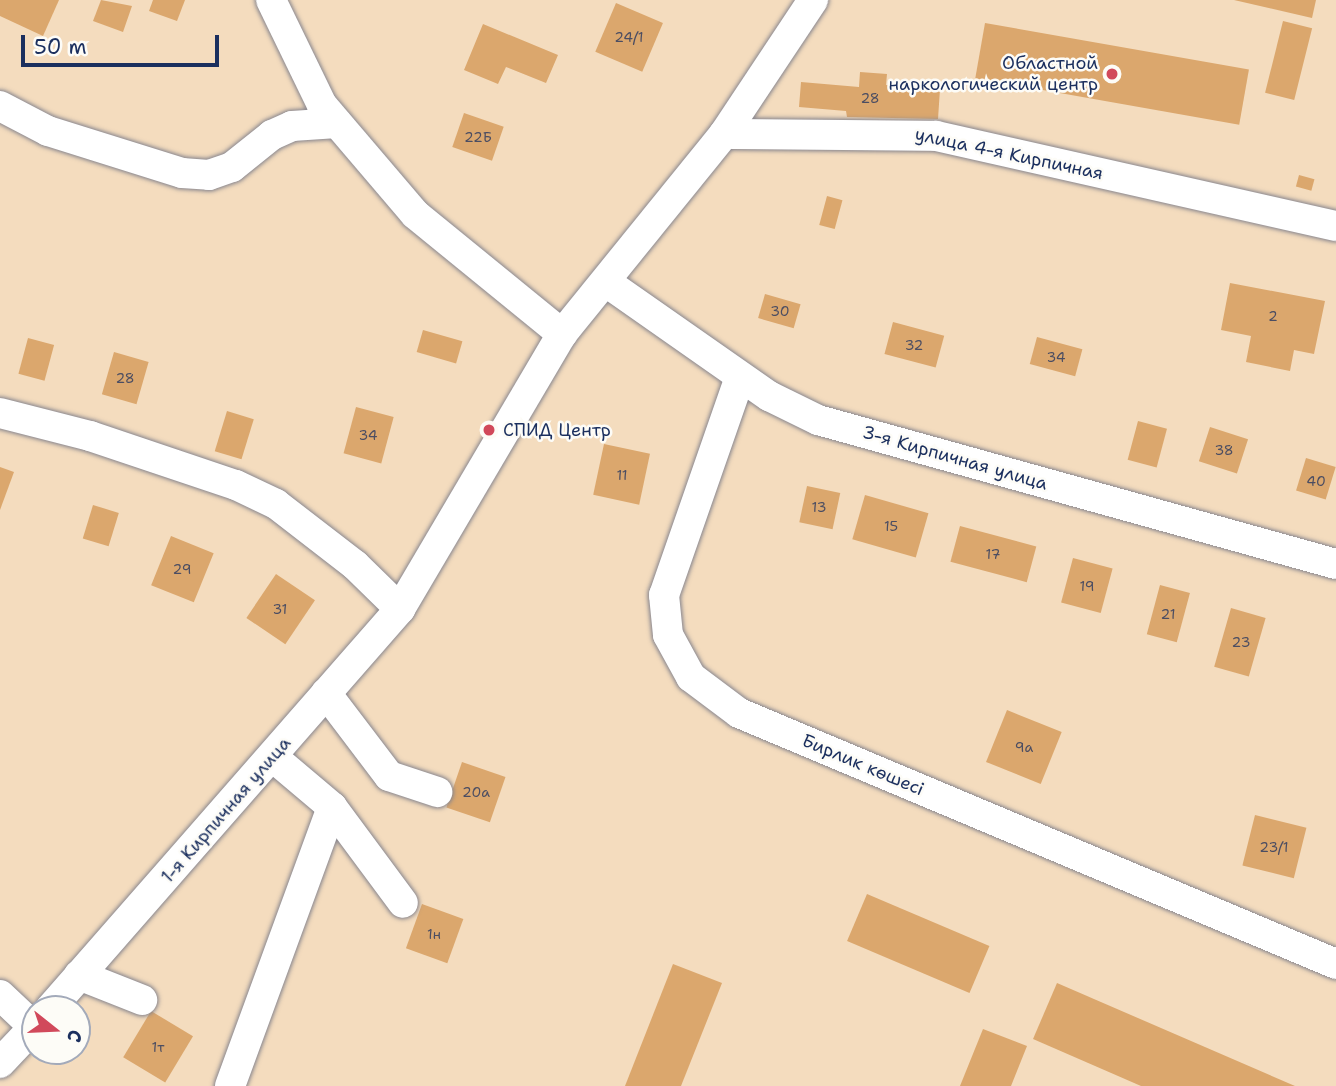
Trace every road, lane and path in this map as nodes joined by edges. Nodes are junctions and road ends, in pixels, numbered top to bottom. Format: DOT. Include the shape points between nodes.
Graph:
graph roads {
  1 [pos="271,0"];
  2 [pos="813,0"];
  3 [pos="0,106"];
  4 [pos="338,123"];
  5 [pos="724,134"];
  6 [pos="1336,226"];
  7 [pos="606,282"];
  8 [pos="562,334"];
  9 [pos="740,377"];
  10 [pos="0,413"];
  11 [pos="1336,564"];
  12 [pos="400,609"];
  13 [pos="326,693"];
  14 [pos="274,758"];
  15 [pos="437,792"];
  16 [pos="332,807"];
  17 [pos="403,903"];
  18 [pos="1336,964"];
  19 [pos="79,975"];
  20 [pos="0,995"];
  21 [pos="62,995"];
  22 [pos="142,1000"];
  23 [pos="21,1014"];
  24 [pos="21,1041"];
  25 [pos="0,1063"];
  26 [pos="230,1086"];
  1 -- 4 [label="street" via="322,105"];
  2 -- 5 [label="street"];
  3 -- 4 [label="street" via="48,131 182,173 209,175 232,167 272,135 292,126"];
  4 -- 8 [label="street" via="415,214"];
  5 -- 6 [label="street, улица 4-я Кирпичная" via="936,136"];
  5 -- 7 [label="street"];
  7 -- 8 [label="street"];
  7 -- 9 [label="street, 3-я Кирпичная улица"];
  8 -- 12 [label="street, 1-я Кирпичная улица"];
  9 -- 11 [label="street, 3-я Кирпичная улица" via="818,419"];
  9 -- 18 [label="street, Бирлик көшесі" via="664,595 668,635 691,677 739,713"];
  10 -- 12 [label="street" via="90,436 236,485 276,504 355,565"];
  12 -- 13 [label="street, 1-я Кирпичная улица"];
  13 -- 14 [label="street, 1-я Кирпичная улица"];
  13 -- 15 [label="street" via="389,776"];
  14 -- 16 [label="street"];
  14 -- 19 [label="street, 1-я Кирпичная улица"];
  16 -- 17 [label="street"];
  16 -- 26 [label="street"];
  19 -- 21 [label="street, 1-я Кирпичная улица"];
  19 -- 22 [label="street"];
  20 -- 23 [label="street"];
  24 -- 25 [label="street"];
}
